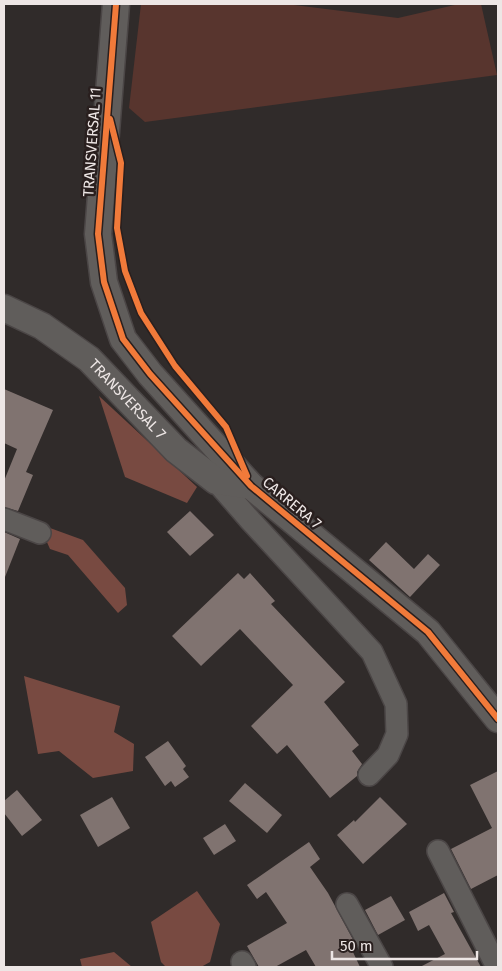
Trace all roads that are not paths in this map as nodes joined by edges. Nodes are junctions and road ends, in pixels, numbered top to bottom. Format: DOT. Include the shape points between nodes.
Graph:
graph roads {
  1 [pos="116,4"];
  2 [pos="104,282"];
  3 [pos="4,308"];
  4 [pos="216,480"];
  5 [pos="251,486"];
  6 [pos="4,520"];
  7 [pos="40,533"];
  8 [pos="498,718"];
  9 [pos="369,775"];
  10 [pos="438,851"];
  11 [pos="347,904"];
  12 [pos="382,967"];
  13 [pos="497,967"];
  1 -- 2 [label="street, TRANSVERSAL 11" via="98,234"];
  2 -- 5 [label="street, CARRERA 7" via="123,339 150,374"];
  3 -- 4 [label="street, TRANSVERSAL 7" via="42,326 89,359 176,450"];
  4 -- 5 [label="street, TRANSVERSAL 7"];
  4 -- 9 [label="street" via="372,652 396,704 397,734 388,755"];
  5 -- 8 [label="street, CARRERA 7" via="428,632"];
  6 -- 7 [label="street"];
  10 -- 13 [label="street"];
  11 -- 12 [label="street"];
}
